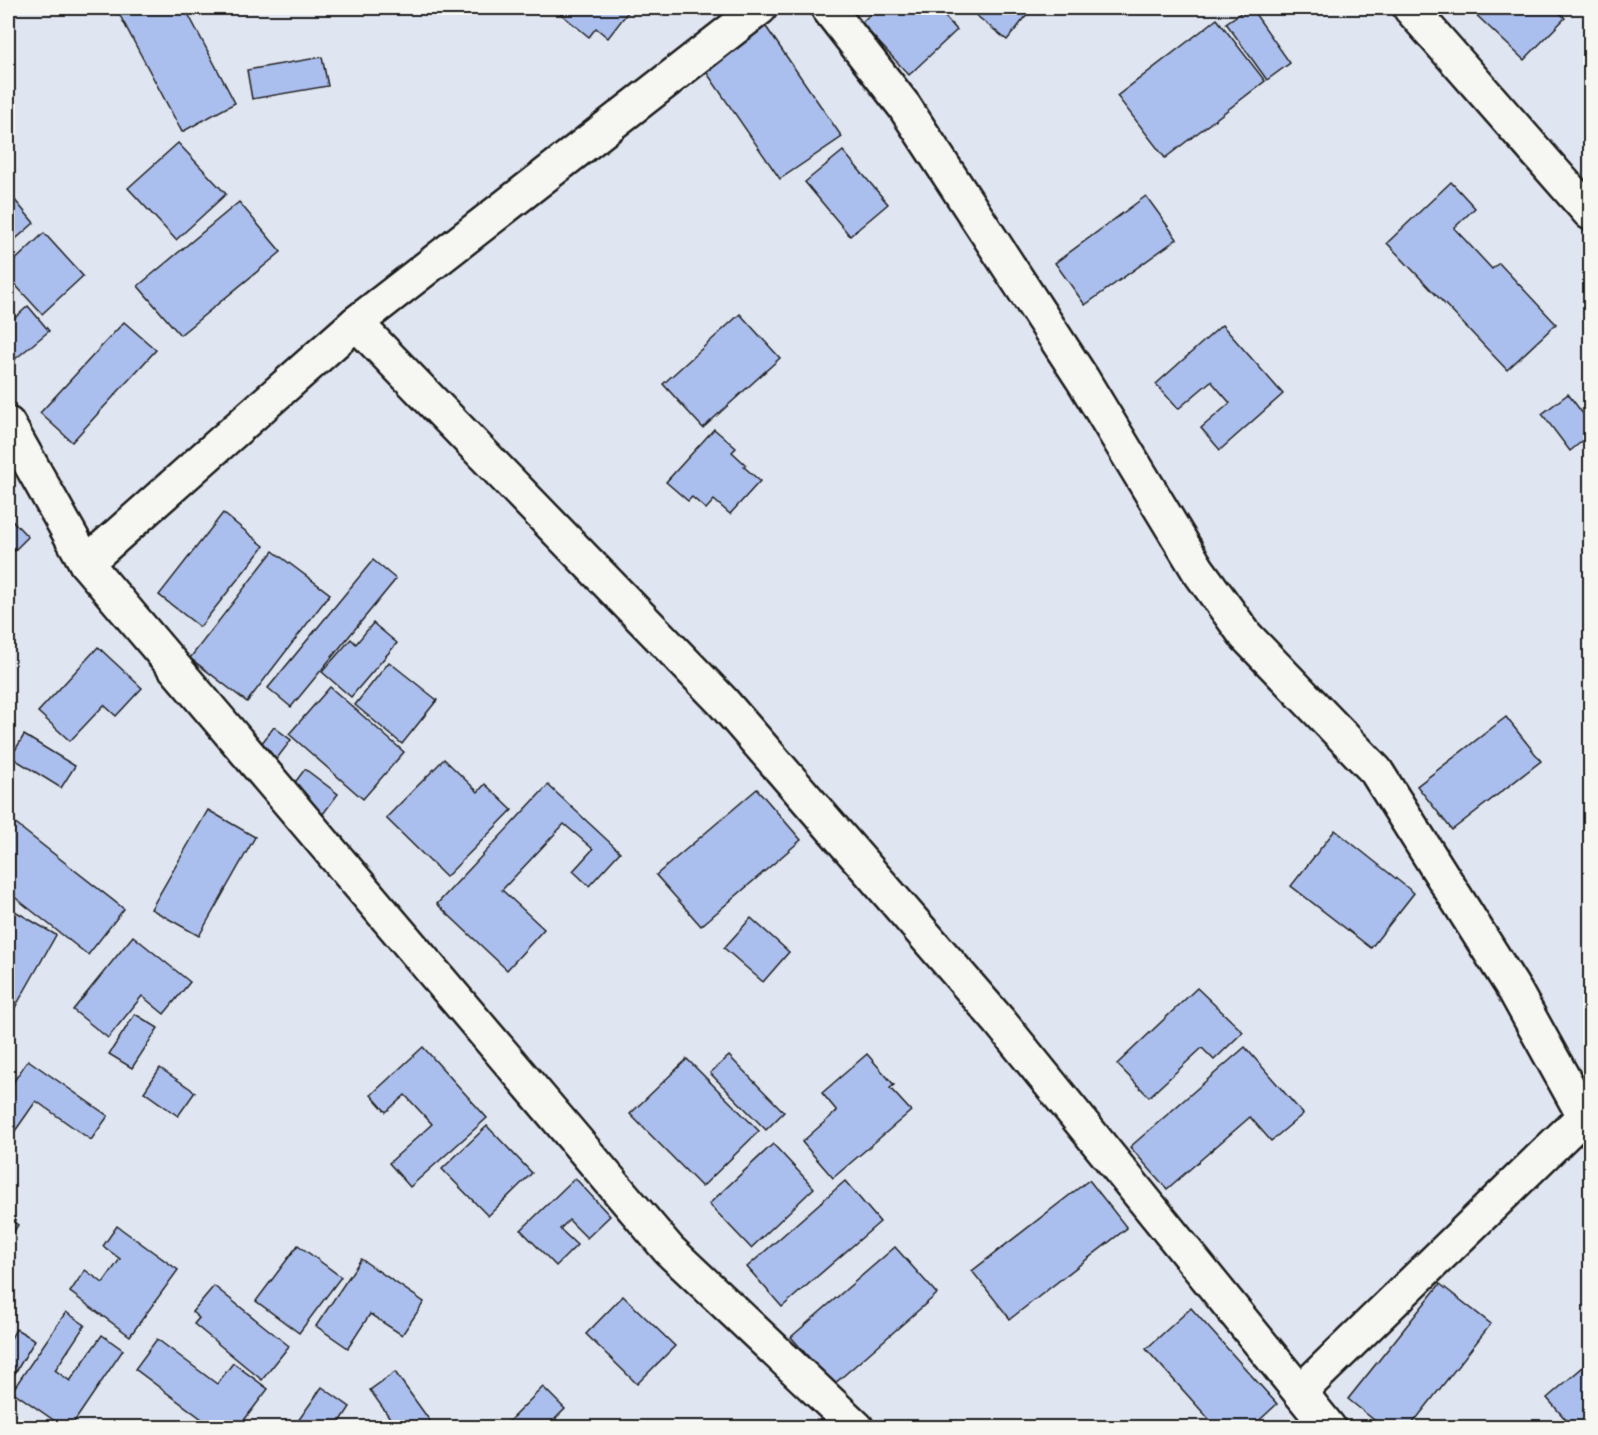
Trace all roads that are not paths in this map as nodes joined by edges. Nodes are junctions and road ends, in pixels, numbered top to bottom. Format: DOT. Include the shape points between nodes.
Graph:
graph roads {
  1 [pos="760,8"];
  2 [pos="828,8"];
  3 [pos="1410,8"];
  4 [pos="1590,213"];
  5 [pos="356,323"];
  6 [pos="8,424"];
  7 [pos="86,563"];
  8 [pos="1587,1113"];
  9 [pos="1300,1392"];
  10 [pos="857,1428"];
  11 [pos="1329,1428"];
  1 -- 5 [label="street"];
  2 -- 8 [label="street" via="904,106 1083,380 1198,570 1246,636 1376,771"];
  3 -- 4 [label="street"];
  5 -- 7 [label="street"];
  5 -- 9 [label="street" via="722,701 1000,1023"];
  6 -- 7 [label="street"];
  7 -- 10 [label="street" via="669,1250"];
  8 -- 9 [label="street"];
  9 -- 11 [label="street"];
}
